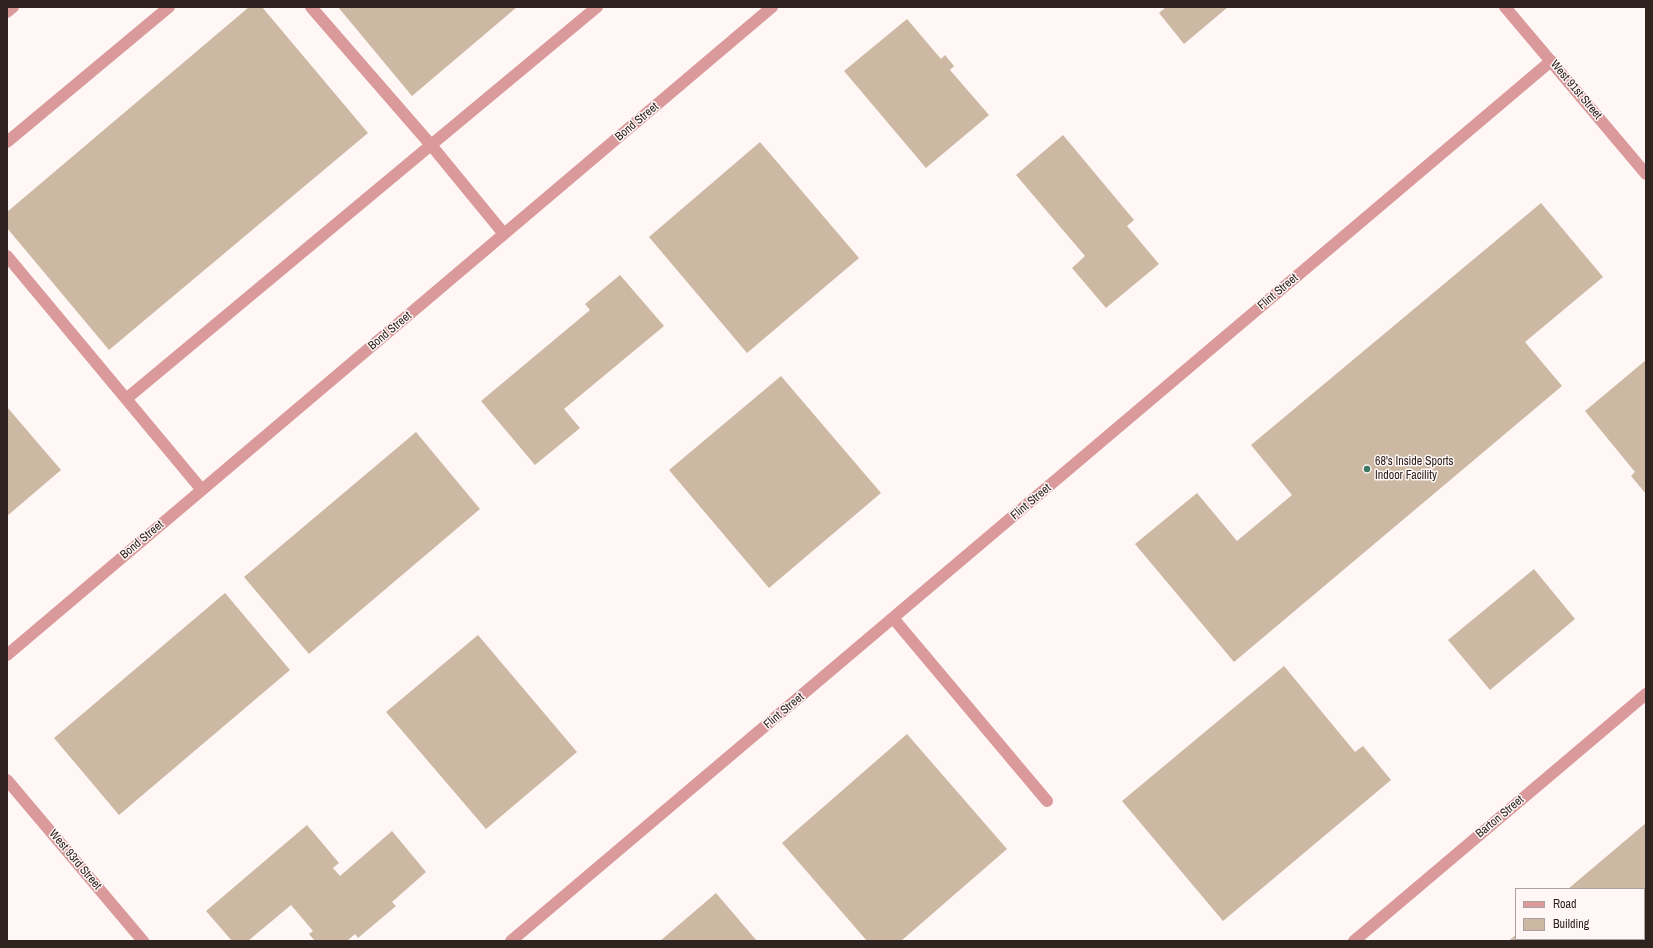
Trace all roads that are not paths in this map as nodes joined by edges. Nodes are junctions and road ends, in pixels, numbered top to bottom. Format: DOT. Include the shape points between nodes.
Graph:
graph roads {
  1 [pos="13,7"];
  2 [pos="169,7"];
  3 [pos="311,7"];
  4 [pos="597,7"];
  5 [pos="772,7"];
  6 [pos="1505,7"];
  7 [pos="7,12"];
  8 [pos="1551,61"];
  9 [pos="7,142"];
  10 [pos="431,146"];
  11 [pos="1646,174"];
  12 [pos="504,234"];
  13 [pos="7,256"];
  14 [pos="126,399"];
  15 [pos="202,490"];
  16 [pos="893,618"];
  17 [pos="7,655"];
  18 [pos="1646,694"];
  19 [pos="7,780"];
  20 [pos="1047,801"];
  21 [pos="143,941"];
  22 [pos="511,941"];
  23 [pos="1354,941"];
  1 -- 7 [label="street"];
  2 -- 9 [label="street"];
  3 -- 10 [label="street"];
  4 -- 10 [label="street"];
  5 -- 12 [label="street, Bond Street"];
  6 -- 8 [label="street, West 91st Street"];
  8 -- 11 [label="street, West 91st Street"];
  8 -- 16 [label="street, Flint Street"];
  10 -- 12 [label="street"];
  10 -- 14 [label="street"];
  12 -- 15 [label="street, Bond Street"];
  13 -- 14 [label="street"];
  14 -- 15 [label="street"];
  15 -- 17 [label="street, Bond Street"];
  16 -- 20 [label="street"];
  16 -- 22 [label="street, Flint Street"];
  18 -- 23 [label="street, Barton Street"];
  19 -- 21 [label="street, West 93rd Street"];
}
